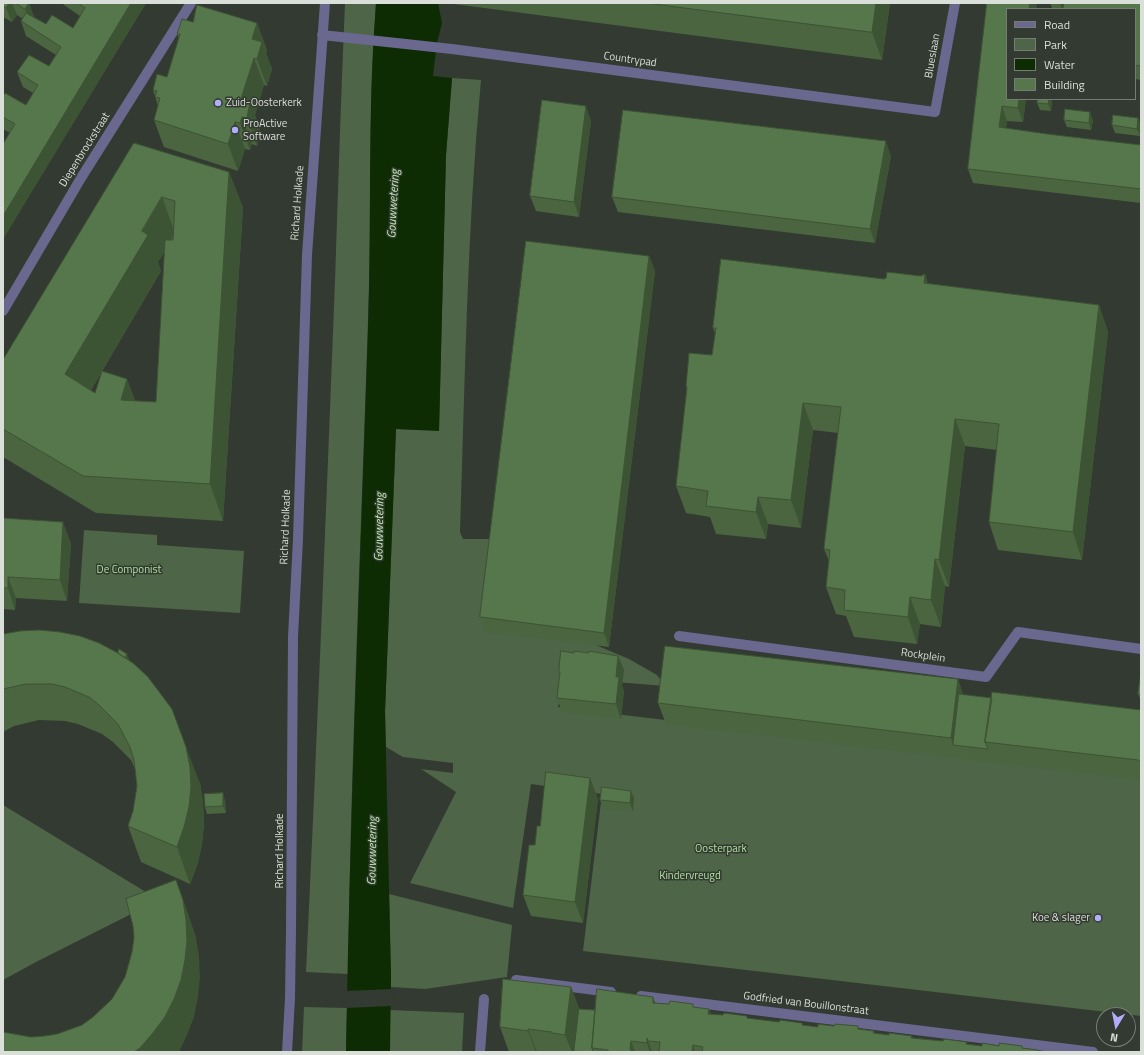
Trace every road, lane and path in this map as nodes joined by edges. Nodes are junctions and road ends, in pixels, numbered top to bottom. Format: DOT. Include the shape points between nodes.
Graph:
graph roads {
  1 [pos="191,3"];
  2 [pos="325,3"];
  3 [pos="955,3"];
  4 [pos="322,35"];
  5 [pos="935,112"];
  6 [pos="3,311"];
  7 [pos="679,636"];
  8 [pos="1141,649"];
  9 [pos="516,980"];
  10 [pos="618,993"];
  11 [pos="634,995"];
  12 [pos="484,999"];
  13 [pos="287,1052"];
  14 [pos="480,1052"];
  15 [pos="1093,1052"];
  1 -- 6 [label="street, Diepenbrockstraat" via="81,178"];
  2 -- 4 [label="street, Richard Holkade"];
  3 -- 5 [label="street, Blueslaan"];
  4 -- 5 [label="street, Countrypad" via="452,49"];
  4 -- 13 [label="street, Richard Holkade" via="307,255 293,637 291,945"];
  7 -- 8 [label="street, Rockplein" via="986,677 1018,632"];
  9 -- 10 [label="street"];
  11 -- 15 [label="street, Godfried van Bouillonstraat"];
  12 -- 14 [label="street"];
}
